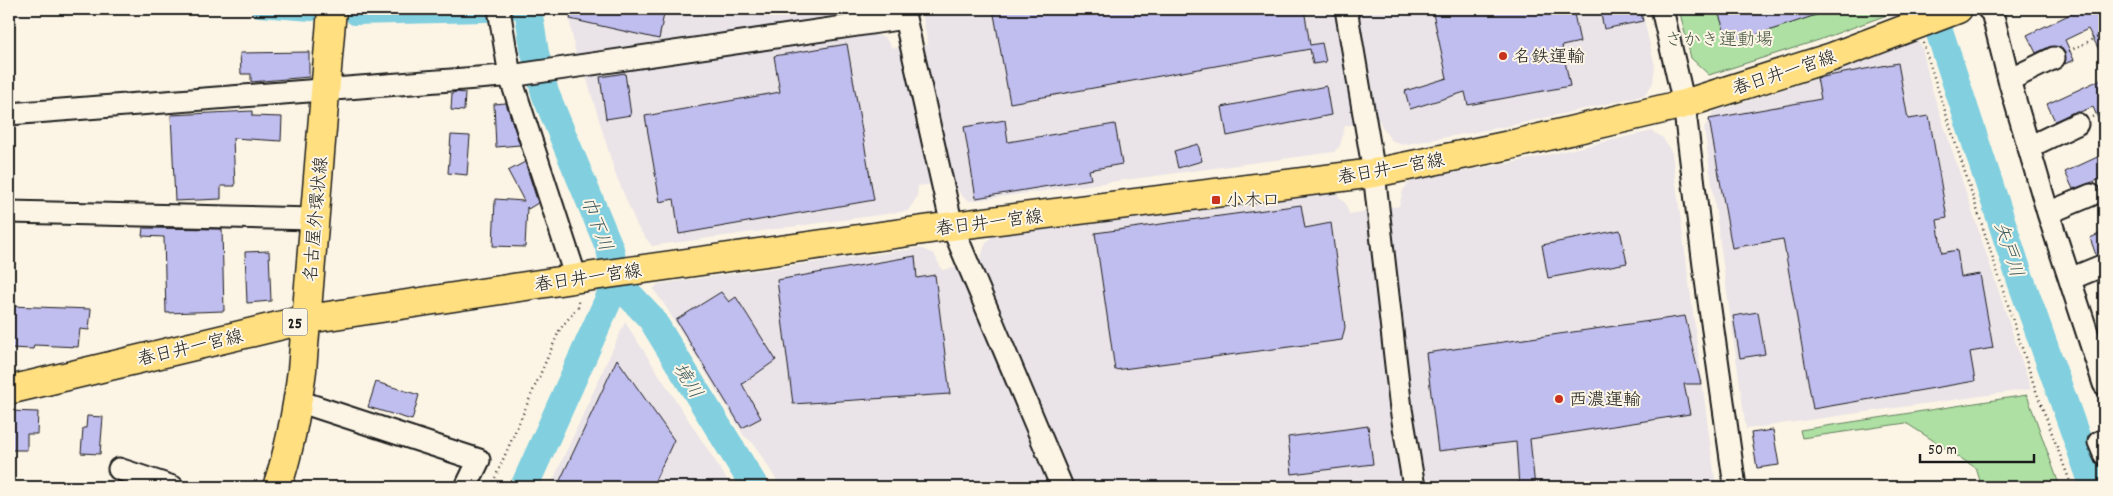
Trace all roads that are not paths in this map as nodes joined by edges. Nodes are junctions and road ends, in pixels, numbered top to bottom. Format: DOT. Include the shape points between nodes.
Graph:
graph roads {
  1 [pos="332,9"];
  2 [pos="1346,9"];
  3 [pos="1662,9"];
  4 [pos="1958,9"];
  5 [pos="1988,9"];
  6 [pos="904,13"];
  7 [pos="500,15"];
  8 [pos="2054,58"];
  9 [pos="513,75"];
  10 [pos="2009,80"];
  11 [pos="326,91"];
  12 [pos="1684,104"];
  13 [pos="9,114"];
  14 [pos="2077,124"];
  15 [pos="2029,147"];
  16 [pos="1374,173"];
  17 [pos="2090,195"];
  18 [pos="9,212"];
  19 [pos="2048,213"];
  20 [pos="315,218"];
  21 [pos="952,226"];
  22 [pos="2104,265"];
  23 [pos="581,277"];
  24 [pos="2070,279"];
  25 [pos="308,319"];
  26 [pos="2104,384"];
  27 [pos="9,390"];
  28 [pos="298,401"];
  29 [pos="2104,440"];
  30 [pos="2104,454"];
  31 [pos="119,469"];
  32 [pos="173,487"];
  33 [pos="277,487"];
  34 [pos="466,487"];
  35 [pos="1062,487"];
  36 [pos="1414,487"];
  37 [pos="1735,487"];
  1 -- 11 [label="main road, 名古屋外環状線"];
  2 -- 16 [label="street"];
  3 -- 12 [label="street"];
  4 -- 12 [label="main road, 春日井一宮線 / 25" via="1922,30"];
  5 -- 10 [label="street" via="1992,12"];
  6 -- 9 [label="street"];
  6 -- 21 [label="street"];
  7 -- 9 [label="street"];
  8 -- 10 [label="street"];
  9 -- 11 [label="street"];
  9 -- 23 [label="street"];
  10 -- 15 [label="street"];
  11 -- 13 [label="street"];
  11 -- 20 [label="main road, 名古屋外環状線"];
  12 -- 16 [label="main road, 春日井一宮線 / 25"];
  12 -- 37 [label="street"];
  14 -- 15 [label="street"];
  15 -- 19 [label="street"];
  16 -- 21 [label="main road, 春日井一宮線 / 25"];
  16 -- 36 [label="street"];
  17 -- 19 [label="street"];
  18 -- 20 [label="street"];
  19 -- 24 [label="street"];
  20 -- 25 [label="main road, 名古屋外環状線"];
  21 -- 23 [label="main road, 春日井一宮線 / 25"];
  21 -- 35 [label="street"];
  22 -- 24 [label="street"];
  23 -- 25 [label="main road, 春日井一宮線 / 25"];
  24 -- 26 [label="street"];
  25 -- 27 [label="main road, 春日井一宮線 / 25"];
  25 -- 28 [label="main road, 名古屋外環状線"];
  28 -- 33 [label="main road, 名古屋外環状線"];
  28 -- 34 [label="street" via="479,460"];
  29 -- 30 [label="street" via="2099,442"];
  31 -- 32 [label="street"];
}
